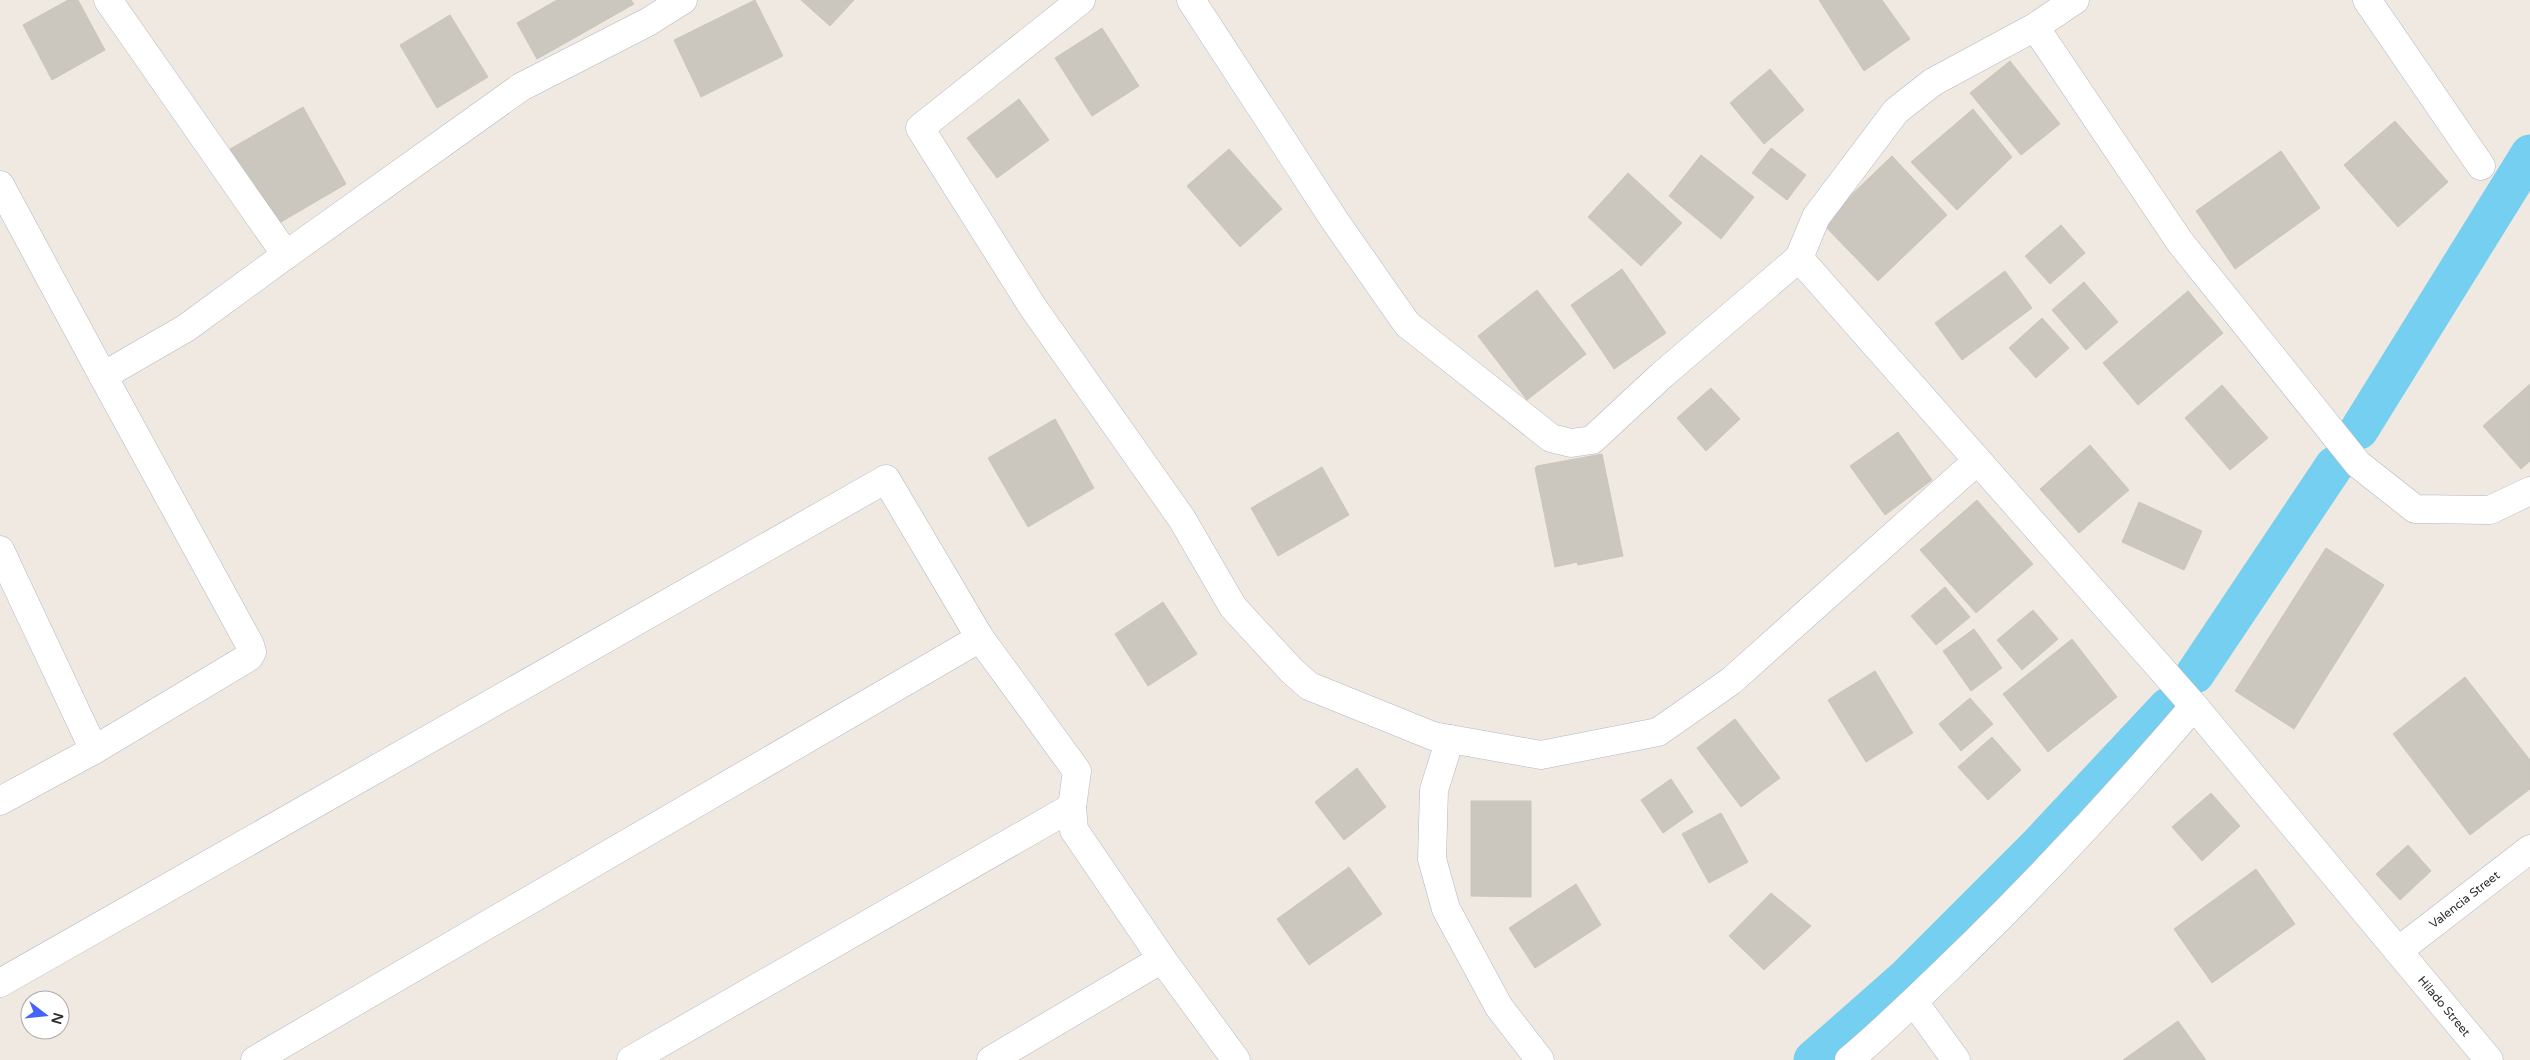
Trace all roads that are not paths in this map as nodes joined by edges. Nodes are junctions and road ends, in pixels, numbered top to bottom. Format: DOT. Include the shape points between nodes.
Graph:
graph roads {
  1 [pos="108,0"];
  2 [pos="683,0"];
  3 [pos="1081,0"];
  4 [pos="1191,0"];
  5 [pos="2075,0"];
  6 [pos="2367,0"];
  7 [pos="2035,27"];
  8 [pos="2481,166"];
  9 [pos="0,185"];
  10 [pos="286,256"];
  11 [pos="1799,258"];
  12 [pos="103,376"];
  13 [pos="1977,461"];
  14 [pos="2530,491"];
  15 [pos="0,550"];
  16 [pos="980,638"];
  17 [pos="2194,706"];
  18 [pos="1450,740"];
  19 [pos="94,750"];
  20 [pos="0,801"];
  21 [pos="1072,807"];
  22 [pos="2530,849"];
  23 [pos="2398,951"];
  24 [pos="1162,960"];
  25 [pos="0,983"];
  26 [pos="1914,1002"];
  27 [pos="254,1060"];
  28 [pos="631,1060"];
  29 [pos="991,1060"];
  30 [pos="1236,1060"];
  31 [pos="1540,1060"];
  32 [pos="1849,1060"];
  33 [pos="1956,1060"];
  34 [pos="2490,1060"];
  1 -- 10 [label="street"];
  2 -- 10 [label="street" via="648,22 520,87"];
  3 -- 18 [label="street" via="920,128 1032,306 1182,519 1233,607 1309,686"];
  4 -- 11 [label="street" via="1335,221 1407,324 1551,438 1571,443 1592,440 1662,375"];
  5 -- 7 [label="street"];
  6 -- 8 [label="street"];
  7 -- 11 [label="street" via="1933,82 1896,111 1816,216"];
  7 -- 14 [label="street" via="2180,242 2358,464 2415,509 2490,510"];
  9 -- 12 [label="street"];
  10 -- 12 [label="street" via="186,328"];
  11 -- 13 [label="street, Hilado Street"];
  12 -- 19 [label="street" via="252,652 249,657"];
  13 -- 17 [label="street, Hilado Street"];
  13 -- 18 [label="street" via="1731,680 1658,732 1541,755"];
  15 -- 19 [label="street"];
  16 -- 21 [label="street" via="1078,771"];
  16 -- 25 [label="street" via="886,479"];
  16 -- 27 [label="street"];
  17 -- 23 [label="street, Hilado Street"];
  17 -- 26 [label="street" via="2123,790"];
  18 -- 31 [label="street" via="1434,790 1434,868 1446,909 1499,1007"];
  19 -- 20 [label="street"];
  21 -- 24 [label="street" via="1074,830"];
  21 -- 28 [label="street"];
  22 -- 23 [label="street, Valencia Street"];
  23 -- 34 [label="street, Hilado Street"];
  24 -- 29 [label="street"];
  24 -- 30 [label="street"];
  26 -- 32 [label="street"];
  26 -- 33 [label="street"];
}
